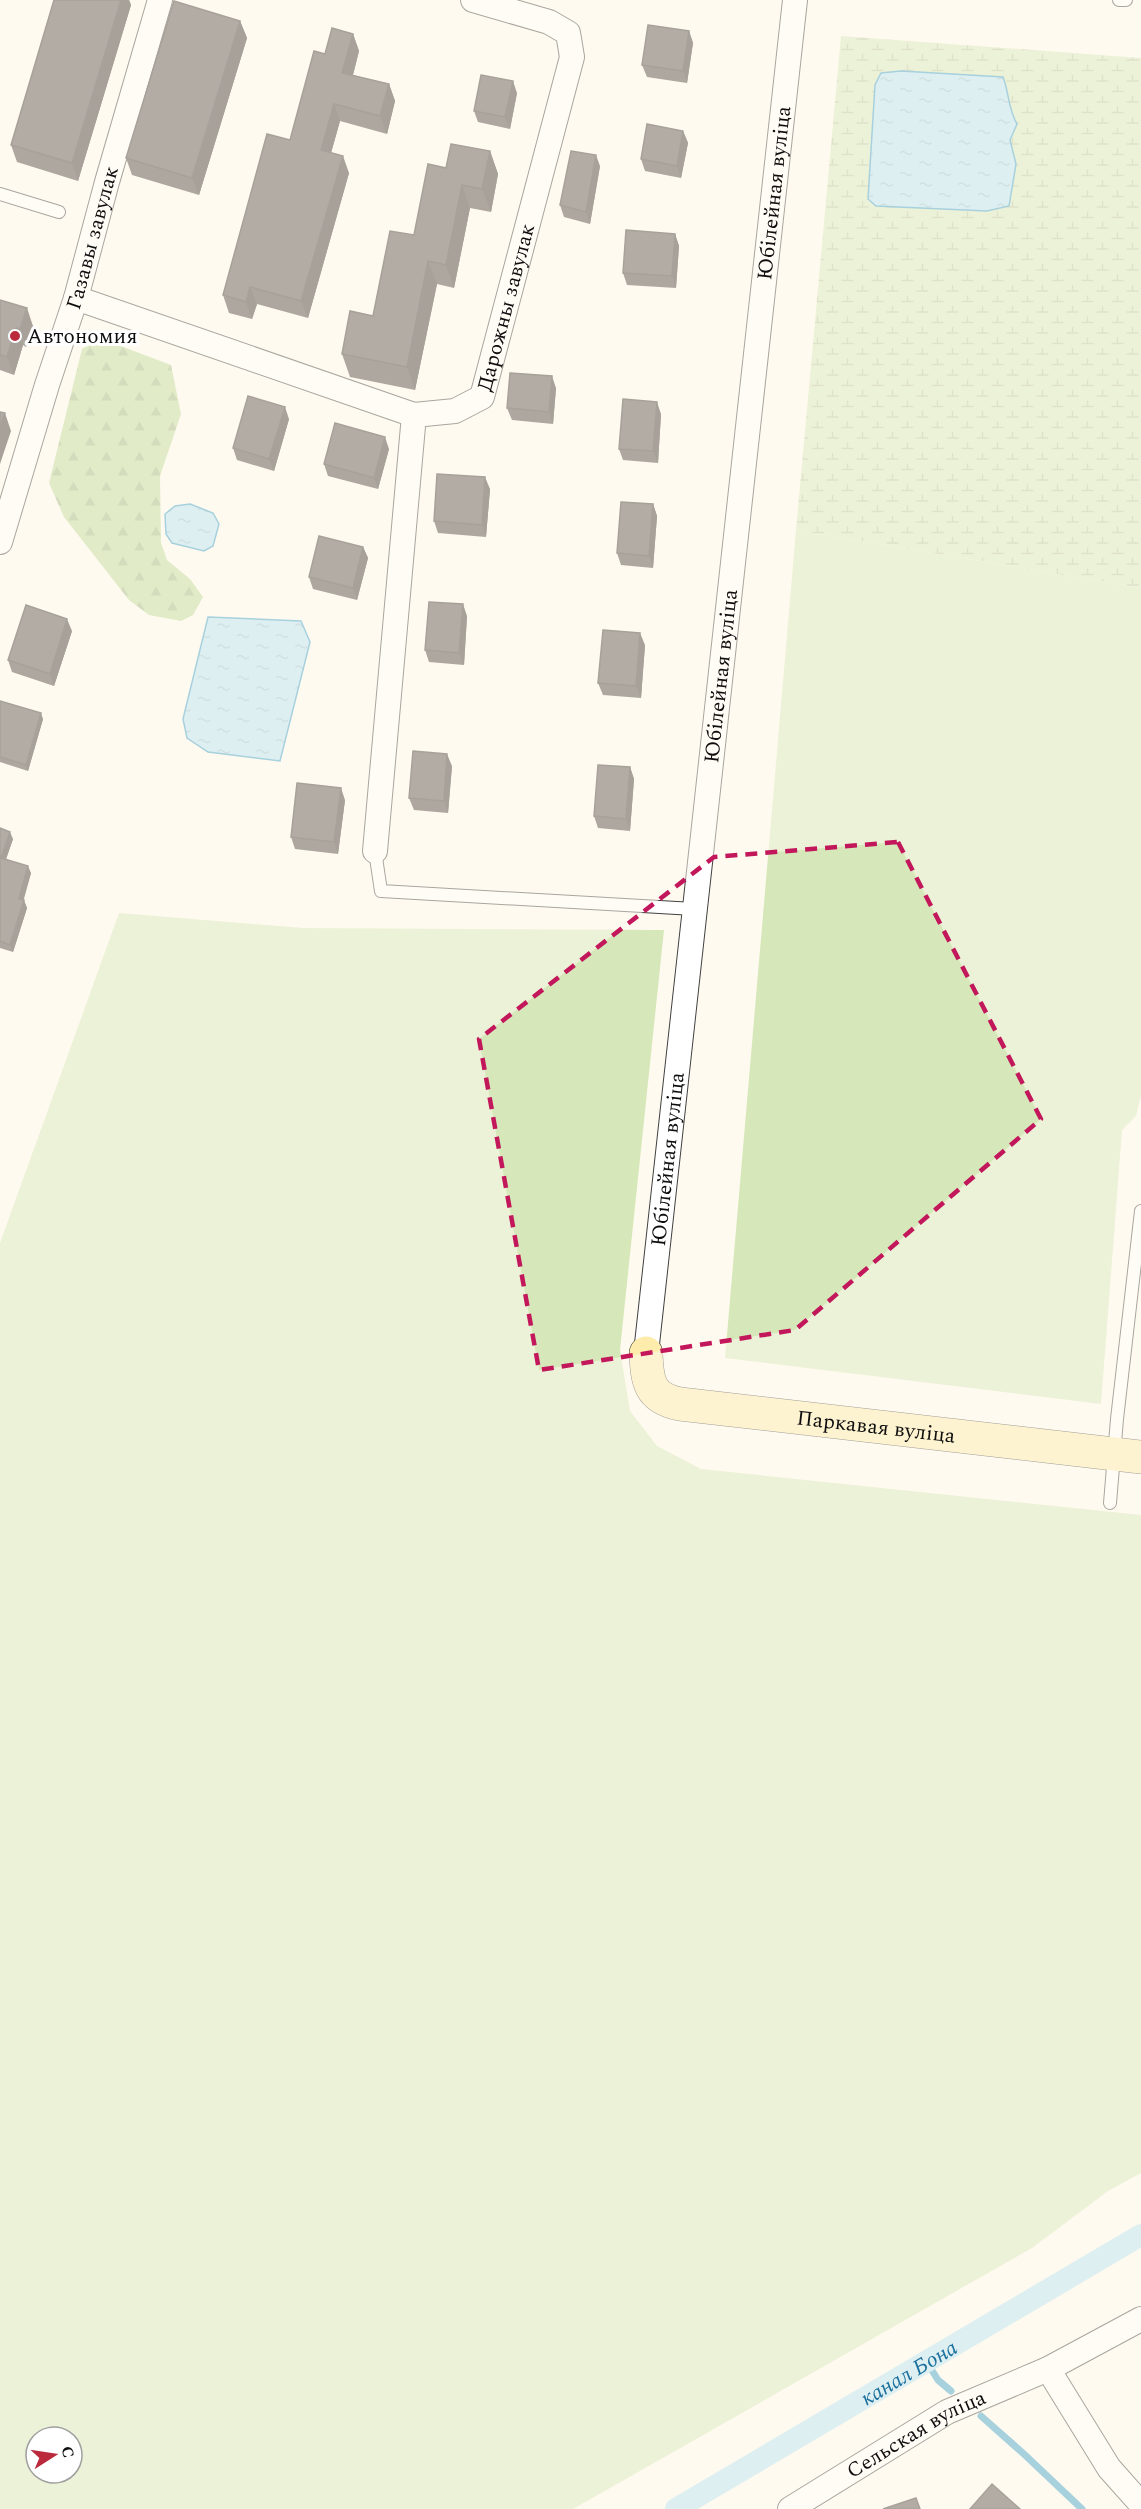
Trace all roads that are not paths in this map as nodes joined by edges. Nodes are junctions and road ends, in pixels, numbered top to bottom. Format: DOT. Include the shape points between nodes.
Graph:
graph roads {
  1 [pos="160,0"];
  2 [pos="473,0"];
  3 [pos="795,0"];
  4 [pos="1119,0"];
  5 [pos="1126,0"];
  6 [pos="0,194"];
  7 [pos="58,212"];
  8 [pos="76,298"];
  9 [pos="414,415"];
  10 [pos="0,542"];
  11 [pos="375,851"];
  12 [pos="694,909"];
  13 [pos="1141,1211"];
  14 [pos="646,1353"];
  15 [pos="1127,1455"];
  16 [pos="1110,1503"];
  17 [pos="1141,2319"];
  18 [pos="1048,2369"];
  19 [pos="1141,2504"];
  20 [pos="790,2509"];
  1 -- 8 [label="street, Газавы завулак"];
  2 -- 9 [label="street, Дарожны завулак" via="549,22 568,33 572,57 482,397 455,411"];
  3 -- 12 [label="street, Юбілейная вуліца"];
  4 -- 5 [label="lane"];
  6 -- 7 [label="lane"];
  8 -- 9 [label="street"];
  8 -- 10 [label="street, Газавы завулак"];
  9 -- 11 [label="street"];
  11 -- 12 [label="lane" via="381,891"];
  12 -- 14 [label="street, Юбілейная вуліца"];
  13 -- 15 [label="lane"];
  14 -- 15 [label="street, Паркавая вуліца" via="651,1386 670,1402"];
  15 -- 16 [label="lane"];
  17 -- 18 [label="street, Сельская вуліца"];
  18 -- 19 [label="street" via="1109,2468"];
  18 -- 20 [label="street, Сельская вуліца" via="947,2412"];
}
